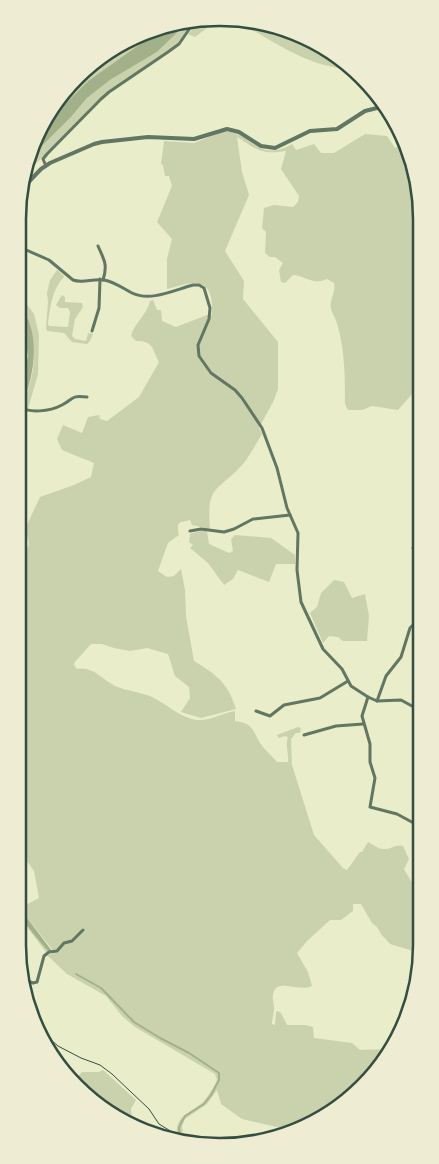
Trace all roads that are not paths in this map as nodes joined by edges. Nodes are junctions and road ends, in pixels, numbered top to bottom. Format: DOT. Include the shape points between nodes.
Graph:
graph roads {
  1 [pos="189,29"];
  2 [pos="377,108"];
  3 [pos="46,166"];
  4 [pos="30,181"];
  5 [pos="98,246"];
  6 [pos="26,251"];
  7 [pos="102,279"];
  8 [pos="92,330"];
  9 [pos="88,397"];
  10 [pos="26,410"];
  11 [pos="290,514"];
  12 [pos="190,531"];
  13 [pos="413,625"];
  14 [pos="348,681"];
  15 [pos="368,698"];
  16 [pos="377,701"];
  17 [pos="413,707"];
  18 [pos="256,711"];
  19 [pos="363,724"];
  20 [pos="304,735"];
  21 [pos="413,823"];
  22 [pos="83,930"];
  23 [pos="30,982"];
  1 -- 3 [label="street" via="179,44 101,99 47,154 43,159"];
  2 -- 3 [label="street" via="366,111 337,130 310,131 274,148 261,146 239,132 227,129 194,139 148,137 102,142"];
  3 -- 4 [label="street"];
  5 -- 7 [label="street" via="105,262"];
  6 -- 7 [label="street" via="50,260 75,281"];
  7 -- 8 [label="street" via="99,308"];
  7 -- 11 [label="street" via="145,296 193,285 204,288 210,319 198,343 199,356 211,373 238,393 258,421 277,468"];
  9 -- 10 [label="street" via="73,397 61,406 45,410"];
  11 -- 12 [label="street" via="253,519 229,531"];
  11 -- 14 [label="street" via="298,536 297,570 302,605 323,649 342,669"];
  13 -- 16 [label="street" via="402,655 386,676"];
  14 -- 15 [label="street"];
  14 -- 18 [label="street" via="317,699 284,705 270,716"];
  15 -- 16 [label="street"];
  15 -- 19 [label="street" via="362,712"];
  16 -- 17 [label="street" via="401,700"];
  19 -- 20 [label="street" via="336,726"];
  19 -- 21 [label="street" via="375,778 370,807 397,814"];
  22 -- 23 [label="street" via="72,941 48,952 37,982"];
}
